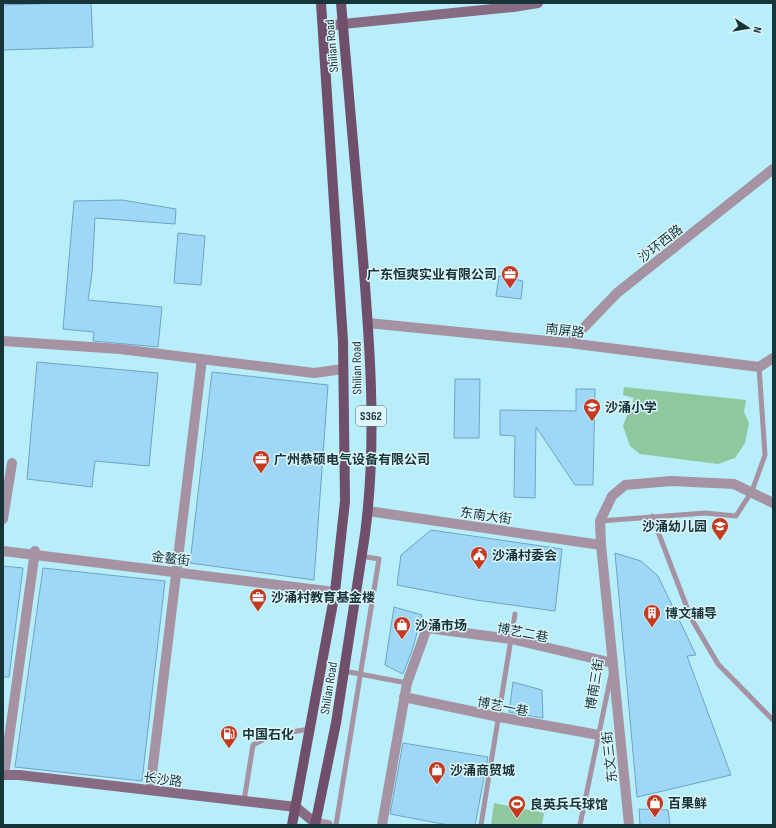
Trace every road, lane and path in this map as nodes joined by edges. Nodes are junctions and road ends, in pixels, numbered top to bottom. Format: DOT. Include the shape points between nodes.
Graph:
graph roads {
  1 [pos="321,3"];
  2 [pos="340,3"];
  3 [pos="538,3"];
  4 [pos="343,25"];
  5 [pos="323,26"];
  6 [pos="773,170"];
  7 [pos="368,323"];
  8 [pos="3,341"];
  9 [pos="569,343"];
  10 [pos="773,358"];
  11 [pos="202,359"];
  12 [pos="759,367"];
  13 [pos="343,370"];
  14 [pos="12,463"];
  15 [pos="752,491"];
  16 [pos="773,503"];
  17 [pos="368,512"];
  18 [pos="652,516"];
  19 [pos="3,518"];
  20 [pos="600,521"];
  21 [pos="601,545"];
  22 [pos="3,551"];
  23 [pos="35,551"];
  24 [pos="361,556"];
  25 [pos="177,572"];
  26 [pos="335,592"];
  27 [pos="515,614"];
  28 [pos="511,639"];
  29 [pos="613,663"];
  30 [pos="344,671"];
  31 [pos="407,683"];
  32 [pos="404,697"];
  33 [pos="498,717"];
  34 [pos="773,720"];
  35 [pos="310,729"];
  36 [pos="599,735"];
  37 [pos="4,775"];
  38 [pos="150,790"];
  39 [pos="244,801"];
  40 [pos="296,807"];
  41 [pos="385,810"];
  42 [pos="315,824"];
  43 [pos="292,825"];
  44 [pos="328,825"];
  45 [pos="336,825"];
  46 [pos="382,825"];
  47 [pos="481,825"];
  48 [pos="580,825"];
  49 [pos="630,825"];
  1 -- 5 [label="main road, Shilian Road / S362"];
  2 -- 4 [label="main road, Shilian Road / S362"];
  3 -- 4 [label="street"];
  4 -- 5 [label="street"];
  4 -- 7 [label="main road, Shilian Road / S362"];
  5 -- 13 [label="main road, Shilian Road / S362"];
  6 -- 9 [label="street, 沙环西路" via="617,293"];
  7 -- 9 [label="street, 南屏路"];
  7 -- 17 [label="main road, Shilian Road / S362" via="371,437"];
  8 -- 11 [label="street" via="120,349"];
  9 -- 12 [label="street, 南屏路"];
  10 -- 12 [label="street"];
  11 -- 13 [label="street" via="314,373"];
  11 -- 25 [label="street"];
  12 -- 15 [label="lane" via="765,455"];
  13 -- 26 [label="main road, Shilian Road / S362" via="345,501"];
  14 -- 19 [label="street"];
  15 -- 16 [label="street"];
  15 -- 18 [label="lane" via="736,516 705,513"];
  15 -- 20 [label="street" via="734,484 671,481 625,485 612,496"];
  17 -- 21 [label="street, 东南大街"];
  17 -- 24 [label="main road, Shilian Road / S362"];
  18 -- 20 [label="lane"];
  18 -- 34 [label="lane" via="691,618 718,664"];
  20 -- 21 [label="street, 博南三街"];
  21 -- 29 [label="street, 博南三街"];
  22 -- 25 [label="street, 金鳌街"];
  23 -- 37 [label="street"];
  24 -- 30 [label="main road, Shilian Road / S362"];
  24 -- 45 [label="lane" via="379,559"];
  25 -- 26 [label="street, 金鳌街"];
  25 -- 38 [label="street"];
  26 -- 35 [label="main road, Shilian Road / S362"];
  27 -- 28 [label="lane"];
  28 -- 29 [label="lane, 博艺二巷"];
  28 -- 31 [label="lane, 博艺二巷" via="427,628"];
  28 -- 33 [label="lane"];
  29 -- 36 [label="lane, 博南三街"];
  29 -- 49 [label="street, 东文三街"];
  30 -- 31 [label="lane"];
  30 -- 42 [label="main road, Shilian Road / S362"];
  31 -- 32 [label="street"];
  31 -- 41 [label="lane"];
  32 -- 33 [label="lane, 博艺一巷"];
  32 -- 41 [label="street"];
  33 -- 36 [label="lane, 博艺一巷"];
  33 -- 47 [label="lane"];
  35 -- 39 [label="lane" via="272,735 253,745"];
  35 -- 40 [label="main road, Shilian Road / S362"];
  36 -- 48 [label="lane, 博南三街"];
  37 -- 38 [label="street, 长沙路"];
  38 -- 39 [label="street, 长沙路"];
  39 -- 40 [label="street, 长沙路"];
  40 -- 42 [label="street"];
  40 -- 43 [label="main road, Shilian Road / S362"];
  41 -- 46 [label="lane"];
  42 -- 44 [label="street"];
}
